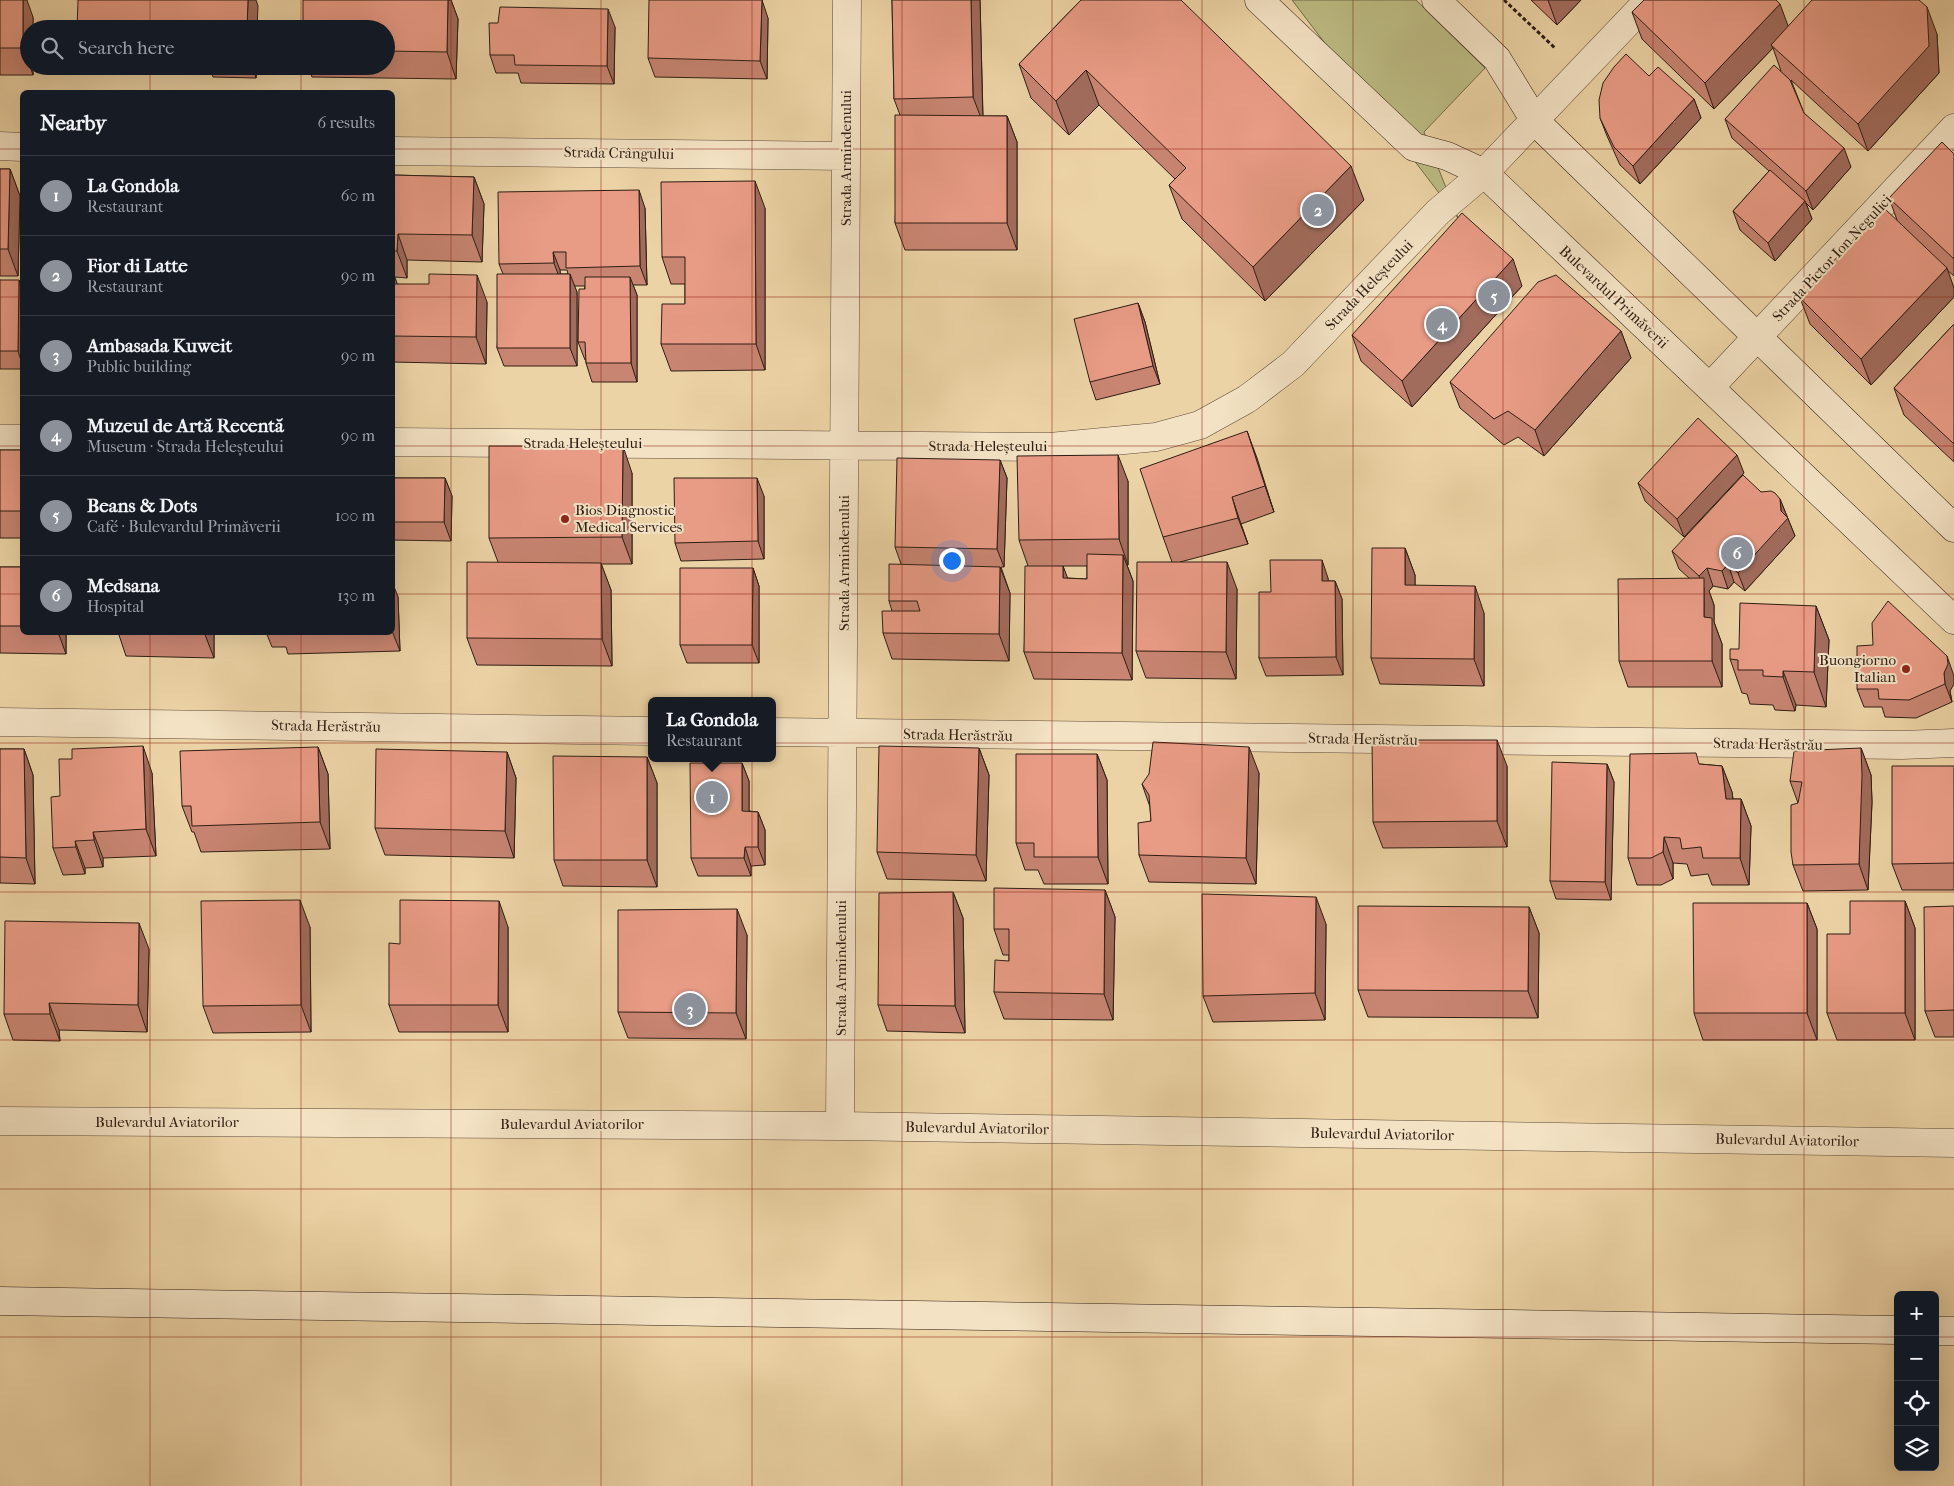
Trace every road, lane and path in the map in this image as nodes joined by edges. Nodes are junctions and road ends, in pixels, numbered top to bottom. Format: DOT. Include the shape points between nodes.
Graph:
graph roads {
  1 [pos="848,0"];
  2 [pos="1258,0"];
  3 [pos="1436,0"];
  4 [pos="1504,0"];
  5 [pos="1649,0"];
  6 [pos="1547,38"];
  7 [pos="1535,121"];
  8 [pos="1954,128"];
  9 [pos="0,146"];
  10 [pos="20,147"];
  11 [pos="395,151"];
  12 [pos="846,156"];
  13 [pos="1484,173"];
  14 [pos="1757,338"];
  15 [pos="1710,388"];
  16 [pos="0,439"];
  17 [pos="20,439"];
  18 [pos="395,442"];
  19 [pos="844,445"];
  20 [pos="1954,528"];
  21 [pos="1954,620"];
  22 [pos="0,722"];
  23 [pos="648,731"];
  24 [pos="776,732"];
  25 [pos="843,733"];
  26 [pos="1954,743"];
  27 [pos="0,1121"];
  28 [pos="840,1126"];
  29 [pos="1954,1143"];
  30 [pos="0,1301"];
  31 [pos="1894,1330"];
  32 [pos="1939,1330"];
  33 [pos="1954,1331"];
  1 -- 12 [label="street, Strada Armindenului"];
  2 -- 13 [label="street, Bulevardul Primăverii" via="1414,147 1446,156"];
  3 -- 7 [label="street" via="1496,59"];
  4 -- 6 [label="path"];
  5 -- 7 [label="street, Strada Heleșteului"];
  7 -- 13 [label="street, Strada Heleșteului"];
  7 -- 14 [label="street"];
  8 -- 14 [label="street, Strada Pictor Ion Negulici"];
  9 -- 10 [label="street"];
  11 -- 12 [label="street, Strada Crângului"];
  12 -- 19 [label="street, Strada Armindenului"];
  13 -- 15 [label="street, Bulevardul Primăverii"];
  13 -- 19 [label="street, Strada Heleșteului" via="1438,212 1293,364 1247,399 1200,425 1156,437 1050,447"];
  14 -- 15 [label="street, Strada Pictor Ion Negulici"];
  14 -- 20 [label="street"];
  15 -- 21 [label="street, Bulevardul Primăverii"];
  16 -- 17 [label="street"];
  18 -- 19 [label="street, Strada Heleșteului"];
  19 -- 25 [label="street, Strada Armindenului"];
  22 -- 23 [label="street, Strada Herăstrău"];
  24 -- 25 [label="street, Strada Herăstrău"];
  25 -- 26 [label="street, Strada Herăstrău" via="1872,745"];
  25 -- 28 [label="street, Strada Armindenului"];
  27 -- 28 [label="street, Bulevardul Aviatorilor"];
  28 -- 29 [label="street, Bulevardul Aviatorilor"];
  30 -- 31 [label="street"];
  32 -- 33 [label="street"];
}
